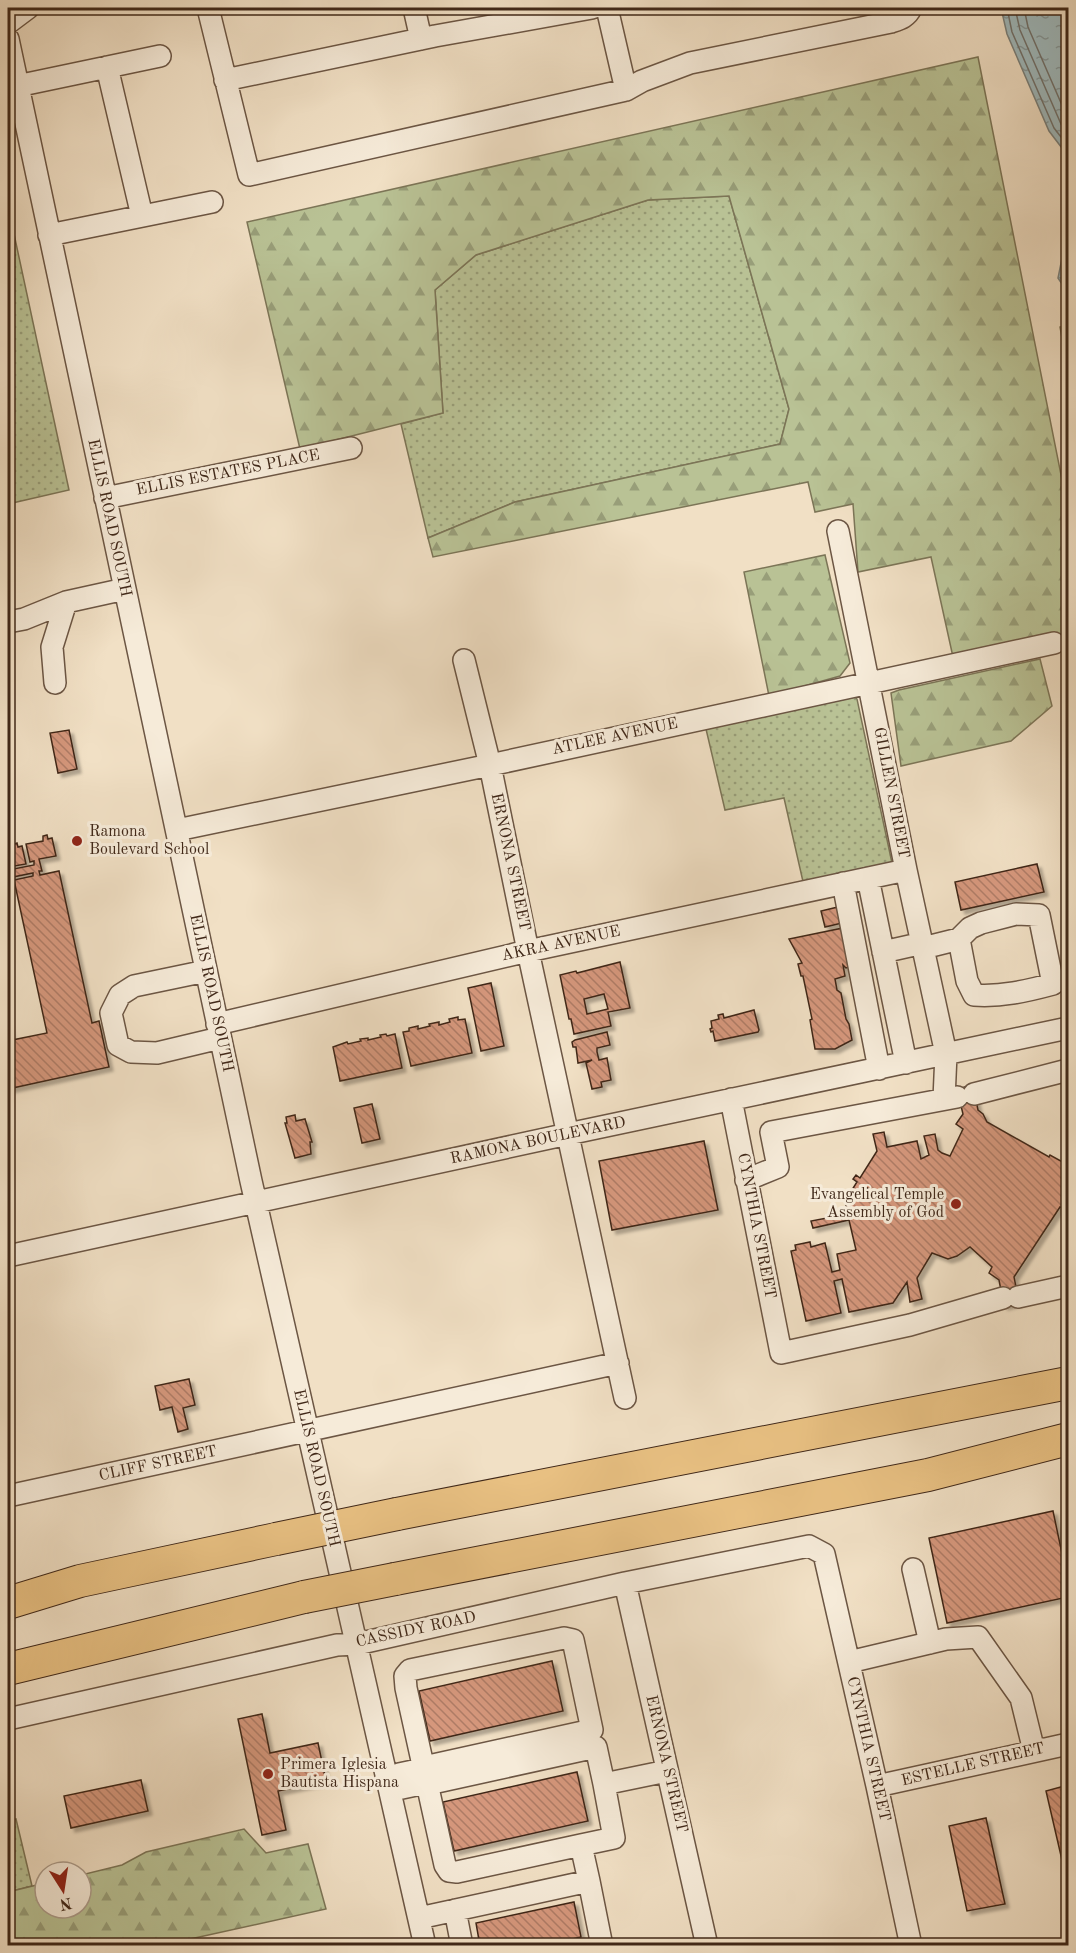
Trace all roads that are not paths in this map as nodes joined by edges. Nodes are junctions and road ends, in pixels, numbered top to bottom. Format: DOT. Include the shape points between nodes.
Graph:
graph roads {
  1 [pos="28,8"];
  2 [pos="208,8"];
  3 [pos="414,8"];
  4 [pos="428,8"];
  5 [pos="592,8"];
  6 [pos="607,8"];
  7 [pos="910,8"];
  8 [pos="8,23"];
  9 [pos="428,38"];
  10 [pos="8,39"];
  11 [pos="160,56"];
  12 [pos="108,67"];
  13 [pos="225,80"];
  14 [pos="18,86"];
  15 [pos="626,90"];
  16 [pos="212,202"];
  17 [pos="142,216"];
  18 [pos="49,235"];
  19 [pos="351,448"];
  20 [pos="105,498"];
  21 [pos="838,531"];
  22 [pos="125,589"];
  23 [pos="66,602"];
  24 [pos="8,622"];
  25 [pos="1054,643"];
  26 [pos="464,660"];
  27 [pos="869,682"];
  28 [pos="55,683"];
  29 [pos="490,765"];
  30 [pos="177,830"];
  31 [pos="906,870"];
  32 [pos="868,878"];
  33 [pos="843,883"];
  34 [pos="959,939"];
  35 [pos="923,946"];
  36 [pos="528,951"];
  37 [pos="883,952"];
  38 [pos="206,971"];
  39 [pos="1068,1028"];
  40 [pos="219,1031"];
  41 [pos="946,1054"];
  42 [pos="906,1063"];
  43 [pos="879,1069"];
  44 [pos="1068,1070"];
  45 [pos="959,1097"];
  46 [pos="731,1099"];
  47 [pos="568,1134"];
  48 [pos="746,1180"];
  49 [pos="256,1202"];
  50 [pos="8,1256"];
  51 [pos="1068,1286"];
  52 [pos="618,1363"];
  53 [pos="1068,1383"];
  54 [pos="625,1398"];
  55 [pos="308,1431"];
  56 [pos="1068,1439"];
  57 [pos="1068,1455"];
  58 [pos="927,1475"];
  59 [pos="8,1496"];
  60 [pos="824,1554"];
  61 [pos="913,1569"];
  62 [pos="625,1583"];
  63 [pos="8,1603"];
  64 [pos="930,1643"];
  65 [pos="357,1644"];
  66 [pos="849,1662"];
  67 [pos="8,1669"];
  68 [pos="8,1719"];
  69 [pos="594,1738"];
  70 [pos="1068,1744"];
  71 [pos="1034,1751"];
  72 [pos="667,1771"];
  73 [pos="427,1776"];
  74 [pos="388,1784"];
  75 [pos="604,1784"];
  76 [pos="877,1786"];
  77 [pos="581,1845"];
  78 [pos="589,1881"];
  79 [pos="454,1910"];
  80 [pos="419,1918"];
  81 [pos="425,1946"];
  82 [pos="462,1946"];
  83 [pos="602,1946"];
  84 [pos="707,1946"];
  85 [pos="911,1946"];
  1 -- 8 [label="street"];
  2 -- 13 [label="street"];
  3 -- 9 [label="street"];
  4 -- 9 [label="street"];
  5 -- 9 [label="street"];
  6 -- 15 [label="street"];
  7 -- 15 [label="street" via="903,18 891,22 690,63"];
  9 -- 13 [label="street"];
  10 -- 14 [label="street, ELLIS ROAD SOUTH"];
  11 -- 12 [label="street"];
  12 -- 14 [label="street"];
  12 -- 17 [label="street"];
  13 -- 15 [label="street" via="249,175"];
  14 -- 18 [label="street, ELLIS ROAD SOUTH"];
  16 -- 17 [label="street"];
  17 -- 18 [label="street"];
  18 -- 20 [label="street, ELLIS ROAD SOUTH"];
  19 -- 20 [label="street, ELLIS ESTATES PLACE"];
  20 -- 22 [label="street, ELLIS ROAD SOUTH"];
  21 -- 27 [label="street, GILLEN STREET"];
  22 -- 23 [label="street"];
  22 -- 30 [label="street, ELLIS ROAD SOUTH"];
  23 -- 24 [label="street"];
  23 -- 28 [label="street" via="52,647"];
  25 -- 27 [label="street, ATLEE AVENUE"];
  26 -- 29 [label="street, ERNONA STREET"];
  27 -- 29 [label="street, ATLEE AVENUE"];
  27 -- 31 [label="street, GILLEN STREET"];
  29 -- 30 [label="street, ATLEE AVENUE"];
  29 -- 36 [label="street, ERNONA STREET"];
  30 -- 38 [label="street, ELLIS ROAD SOUTH"];
  31 -- 32 [label="street, AKRA AVENUE"];
  31 -- 35 [label="street, GILLEN STREET"];
  32 -- 33 [label="street, AKRA AVENUE"];
  32 -- 37 [label="street"];
  33 -- 36 [label="street, AKRA AVENUE"];
  33 -- 43 [label="street"];
  34 -- 34 [label="street" via="981,923 1016,914 1040,915 1053,984 1000,995 974,995 967,981"];
  34 -- 35 [label="street"];
  35 -- 37 [label="street"];
  35 -- 41 [label="street, GILLEN STREET"];
  36 -- 40 [label="street, AKRA AVENUE"];
  36 -- 47 [label="street, ERNONA STREET"];
  37 -- 42 [label="street"];
  38 -- 40 [label="street, ELLIS ROAD SOUTH"];
  38 -- 40 [label="street, AKRA AVENUE" via="134,986 120,995 111,1013 118,1045 131,1052 157,1053"];
  39 -- 41 [label="street, RAMONA BOULEVARD"];
  40 -- 49 [label="street, ELLIS ROAD SOUTH"];
  41 -- 42 [label="street, RAMONA BOULEVARD"];
  41 -- 45 [label="street, GILLEN STREET"];
  42 -- 43 [label="street, RAMONA BOULEVARD"];
  43 -- 46 [label="street, RAMONA BOULEVARD"];
  44 -- 45 [label="street"];
  45 -- 48 [label="street" via="771,1132 778,1167"];
  46 -- 47 [label="street, RAMONA BOULEVARD"];
  46 -- 48 [label="street, CYNTHIA STREET"];
  47 -- 49 [label="street, RAMONA BOULEVARD"];
  47 -- 52 [label="street, ERNONA STREET"];
  48 -- 51 [label="street, CYNTHIA STREET" via="781,1353 910,1326 1010,1297"];
  49 -- 50 [label="street, RAMONA BOULEVARD"];
  49 -- 55 [label="street, ELLIS ROAD SOUTH"];
  52 -- 54 [label="street, ERNONA STREET"];
  52 -- 55 [label="street, CLIFF STREET"];
  53 -- 63 [label="highway, bridge" via="276,1539 80,1581"];
  55 -- 59 [label="street, CLIFF STREET"];
  55 -- 65 [label="street, ELLIS ROAD SOUTH"];
  56 -- 58 [label="highway"];
  57 -- 58 [label="highway"];
  58 -- 67 [label="highway, bridge" via="304,1597"];
  60 -- 62 [label="street, CASSIDY ROAD" via="809,1546"];
  60 -- 66 [label="street, CYNTHIA STREET"];
  61 -- 64 [label="street"];
  62 -- 65 [label="street, CASSIDY ROAD"];
  62 -- 72 [label="street, ERNONA STREET"];
  64 -- 66 [label="street"];
  64 -- 71 [label="street" via="978,1637 1021,1698"];
  65 -- 68 [label="street, CASSIDY ROAD" via="337,1645"];
  65 -- 74 [label="street, ELLIS ROAD SOUTH"];
  66 -- 76 [label="street, CYNTHIA STREET"];
  69 -- 73 [label="street" via="436,1782"];
  69 -- 73 [label="street" via="573,1640 564,1638 410,1670 405,1688"];
  69 -- 75 [label="street"];
  70 -- 71 [label="street, ESTELLE STREET"];
  71 -- 76 [label="street, ESTELLE STREET"];
  72 -- 75 [label="street"];
  72 -- 84 [label="street, ERNONA STREET"];
  73 -- 74 [label="street" via="421,1785 402,1788"];
  73 -- 77 [label="street" via="449,1871"];
  74 -- 80 [label="street, ELLIS ROAD SOUTH"];
  75 -- 77 [label="street" via="615,1838"];
  76 -- 85 [label="street, CYNTHIA STREET"];
  77 -- 78 [label="street"];
  78 -- 79 [label="street"];
  78 -- 83 [label="street"];
  79 -- 80 [label="street"];
  79 -- 82 [label="street"];
  80 -- 81 [label="street, ELLIS ROAD SOUTH"];
}
